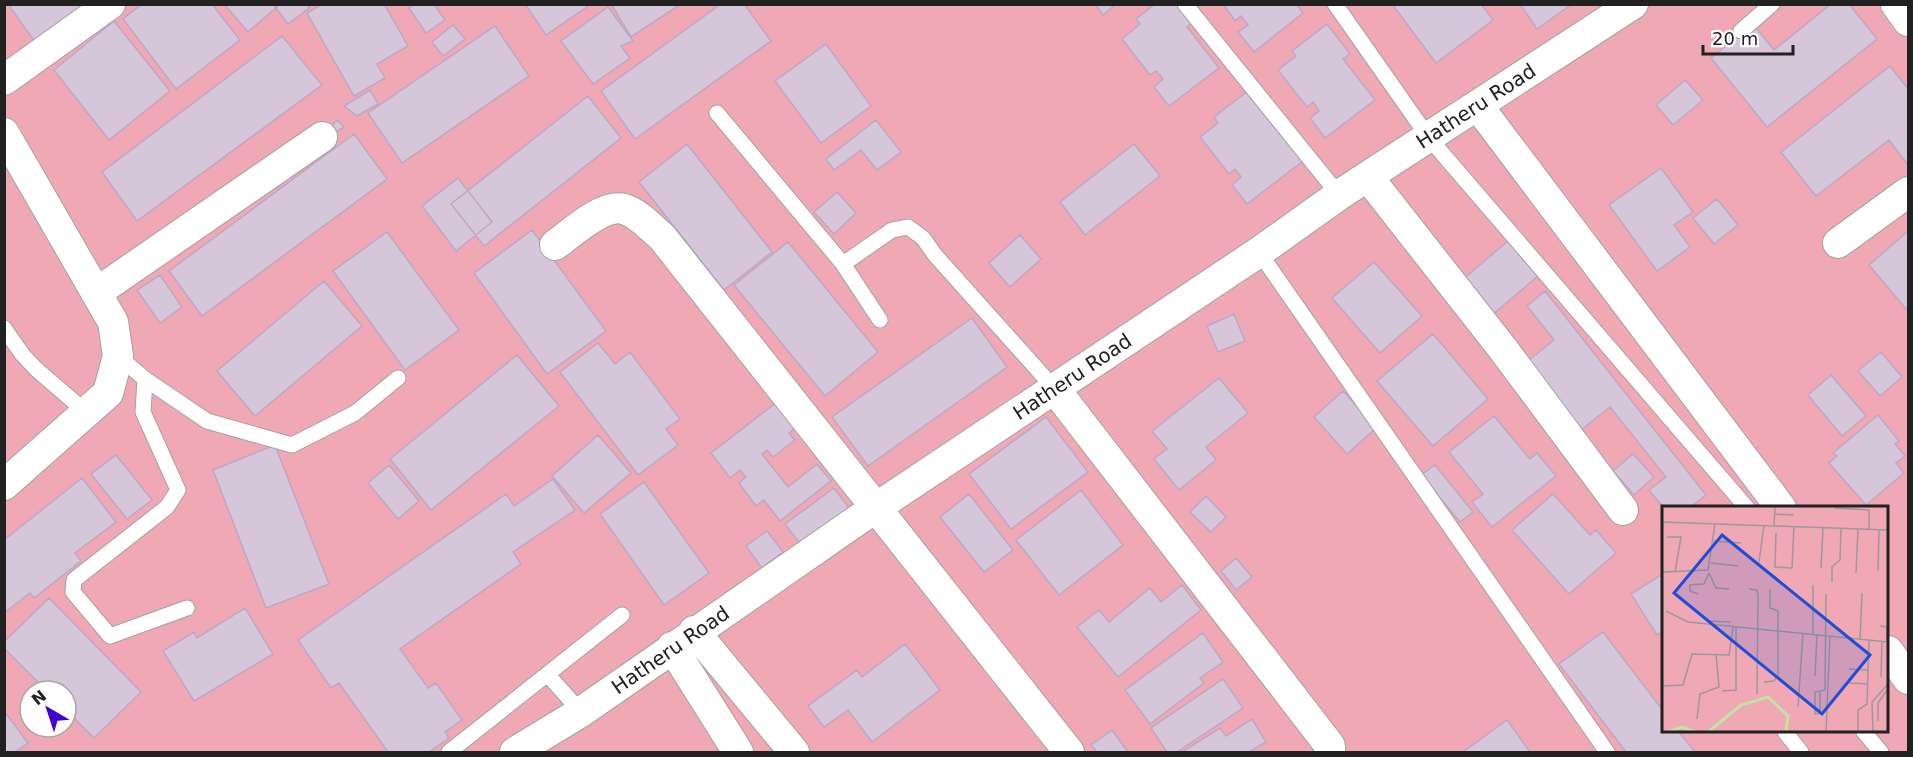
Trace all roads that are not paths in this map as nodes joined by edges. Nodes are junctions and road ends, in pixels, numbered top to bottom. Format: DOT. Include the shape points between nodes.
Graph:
graph roads {
  1 [pos="110,4"];
  2 [pos="1185,4"];
  3 [pos="1335,4"];
  4 [pos="1633,4"];
  5 [pos="1773,4"];
  6 [pos="1896,4"];
  7 [pos="1908,21"];
  8 [pos="1741,31"];
  9 [pos="4,80"];
  10 [pos="1478,106"];
  11 [pos="717,112"];
  12 [pos="4,133"];
  13 [pos="322,137"];
  14 [pos="1429,138"];
  15 [pos="1368,177"];
  16 [pos="1908,192"];
  17 [pos="1339,195"];
  18 [pos="1838,243"];
  19 [pos="555,245"];
  20 [pos="1259,252"];
  21 [pos="843,264"];
  22 [pos="96,293"];
  23 [pos="880,320"];
  24 [pos="4,328"];
  25 [pos="118,356"];
  26 [pos="398,378"];
  27 [pos="145,379"];
  28 [pos="1054,388"];
  29 [pos="86,412"];
  30 [pos="4,485"];
  31 [pos="1745,506"];
  32 [pos="1779,506"];
  33 [pos="875,508"];
  34 [pos="1623,510"];
  35 [pos="188,608"];
  36 [pos="621,615"];
  37 [pos="683,639"];
  38 [pos="1889,654"];
  39 [pos="548,675"];
  40 [pos="1908,679"];
  41 [pos="581,711"];
  42 [pos="1786,733"];
  43 [pos="1865,733"];
  44 [pos="1606,752"];
  45 [pos="449,753"];
  46 [pos="514,753"];
  47 [pos="738,753"];
  48 [pos="794,753"];
  49 [pos="1069,753"];
  50 [pos="1330,753"];
  51 [pos="1801,753"];
  52 [pos="1881,753"];
  1 -- 9 [label="street"];
  2 -- 17 [label="lane"];
  3 -- 14 [label="lane"];
  4 -- 10 [label="street, Hatheru Road"];
  5 -- 8 [label="lane"];
  6 -- 7 [label="street"];
  10 -- 14 [label="street, Hatheru Road"];
  10 -- 32 [label="street"];
  11 -- 21 [label="lane"];
  12 -- 22 [label="street"];
  13 -- 22 [label="street"];
  14 -- 15 [label="street, Hatheru Road"];
  14 -- 31 [label="lane"];
  15 -- 17 [label="street, Hatheru Road"];
  15 -- 34 [label="street"];
  16 -- 18 [label="street"];
  17 -- 20 [label="street, Hatheru Road"];
  19 -- 33 [label="street" via="603,210 623,208 655,230"];
  20 -- 28 [label="street, Hatheru Road"];
  20 -- 44 [label="lane"];
  21 -- 23 [label="lane"];
  21 -- 28 [label="lane" via="892,230 908,227 923,238"];
  22 -- 25 [label="street" via="113,322"];
  24 -- 29 [label="lane" via="36,369"];
  25 -- 27 [label="lane"];
  25 -- 29 [label="street" via="108,393"];
  26 -- 27 [label="lane" via="355,413 292,445 207,421"];
  27 -- 35 [label="lane" via="143,412 178,490 166,507 74,579 73,592 110,636"];
  28 -- 33 [label="street, Hatheru Road"];
  28 -- 50 [label="street" via="1330,746"];
  29 -- 30 [label="street"];
  33 -- 37 [label="street, Hatheru Road"];
  33 -- 49 [label="street"];
  36 -- 39 [label="lane"];
  37 -- 41 [label="street, Hatheru Road"];
  37 -- 47 [label="street"];
  37 -- 48 [label="street"];
  38 -- 40 [label="street"];
  39 -- 41 [label="lane"];
  39 -- 45 [label="lane"];
  41 -- 46 [label="street, Hatheru Road"];
  42 -- 51 [label="lane"];
  43 -- 52 [label="lane"];
}
